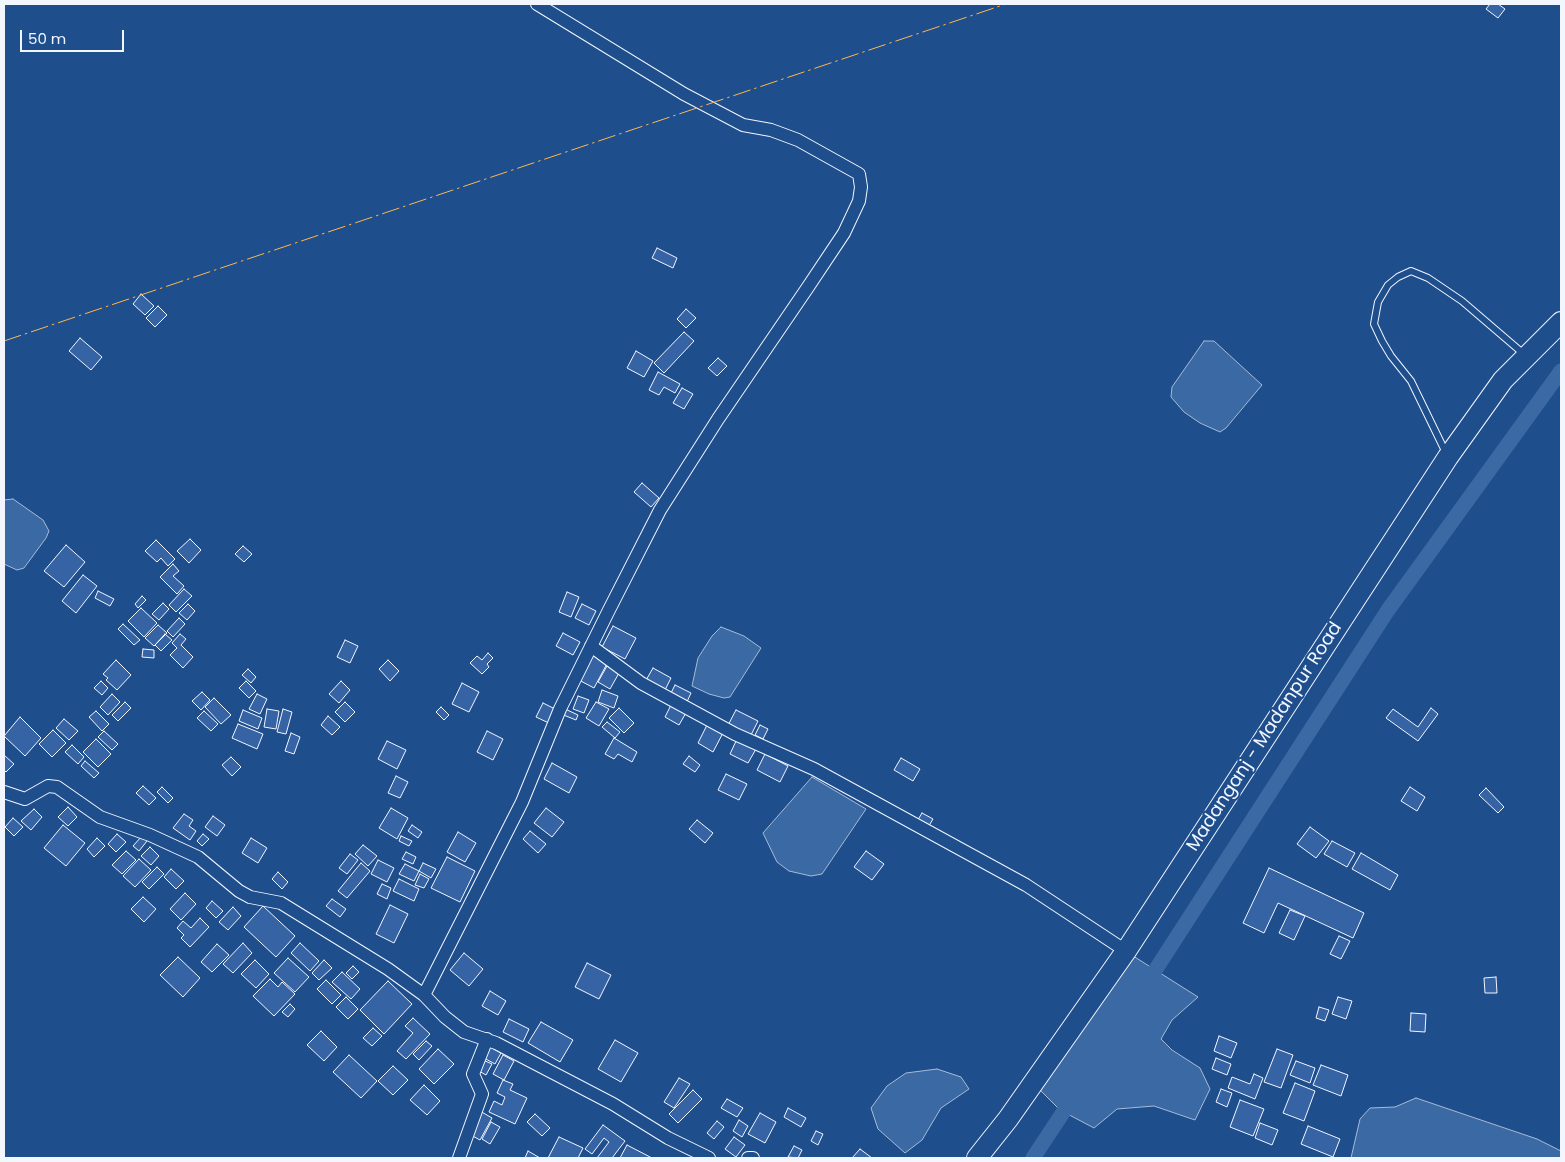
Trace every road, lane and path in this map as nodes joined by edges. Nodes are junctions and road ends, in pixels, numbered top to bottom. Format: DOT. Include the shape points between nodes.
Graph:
graph roads {
  1 [pos="537,4"];
  2 [pos="1561,322"];
  3 [pos="1527,357"];
  4 [pos="1448,457"];
  5 [pos="591,646"];
  6 [pos="4,792"];
  7 [pos="1126,951"];
  8 [pos="424,994"];
  9 [pos="487,1039"];
  10 [pos="459,1158"];
  11 [pos="709,1158"];
  12 [pos="748,1158"];
  13 [pos="753,1158"];
  14 [pos="977,1158"];
  1 -- 5 [label="street" via="684,94 743,125 771,130 798,140 859,174 861,187 859,201 844,233 660,510"];
  2 -- 3 [label="main road, Madanganj - Madanpur Road"];
  3 -- 4 [label="main road, Madanganj - Madanpur Road" via="1503,380"];
  3 -- 4 [label="lane" via="1462,301 1428,278 1411,271 1388,285 1378,302 1374,324 1391,356 1411,382"];
  4 -- 7 [label="main road, Madanganj - Madanpur Road"];
  5 -- 7 [label="street" via="641,683 735,734 814,769 1026,886"];
  5 -- 8 [label="street" via="560,709 522,802"];
  6 -- 8 [label="street" via="25,799 48,786 57,787 100,818 150,835 198,857 240,891 250,897 281,904"];
  7 -- 14 [label="main road, Madanganj - Madanpur Road"];
  8 -- 9 [label="street" via="445,1018 464,1032"];
  9 -- 10 [label="street" via="473,1074 482,1094"];
  9 -- 11 [label="street"];
  12 -- 13 [label="street"];
}
